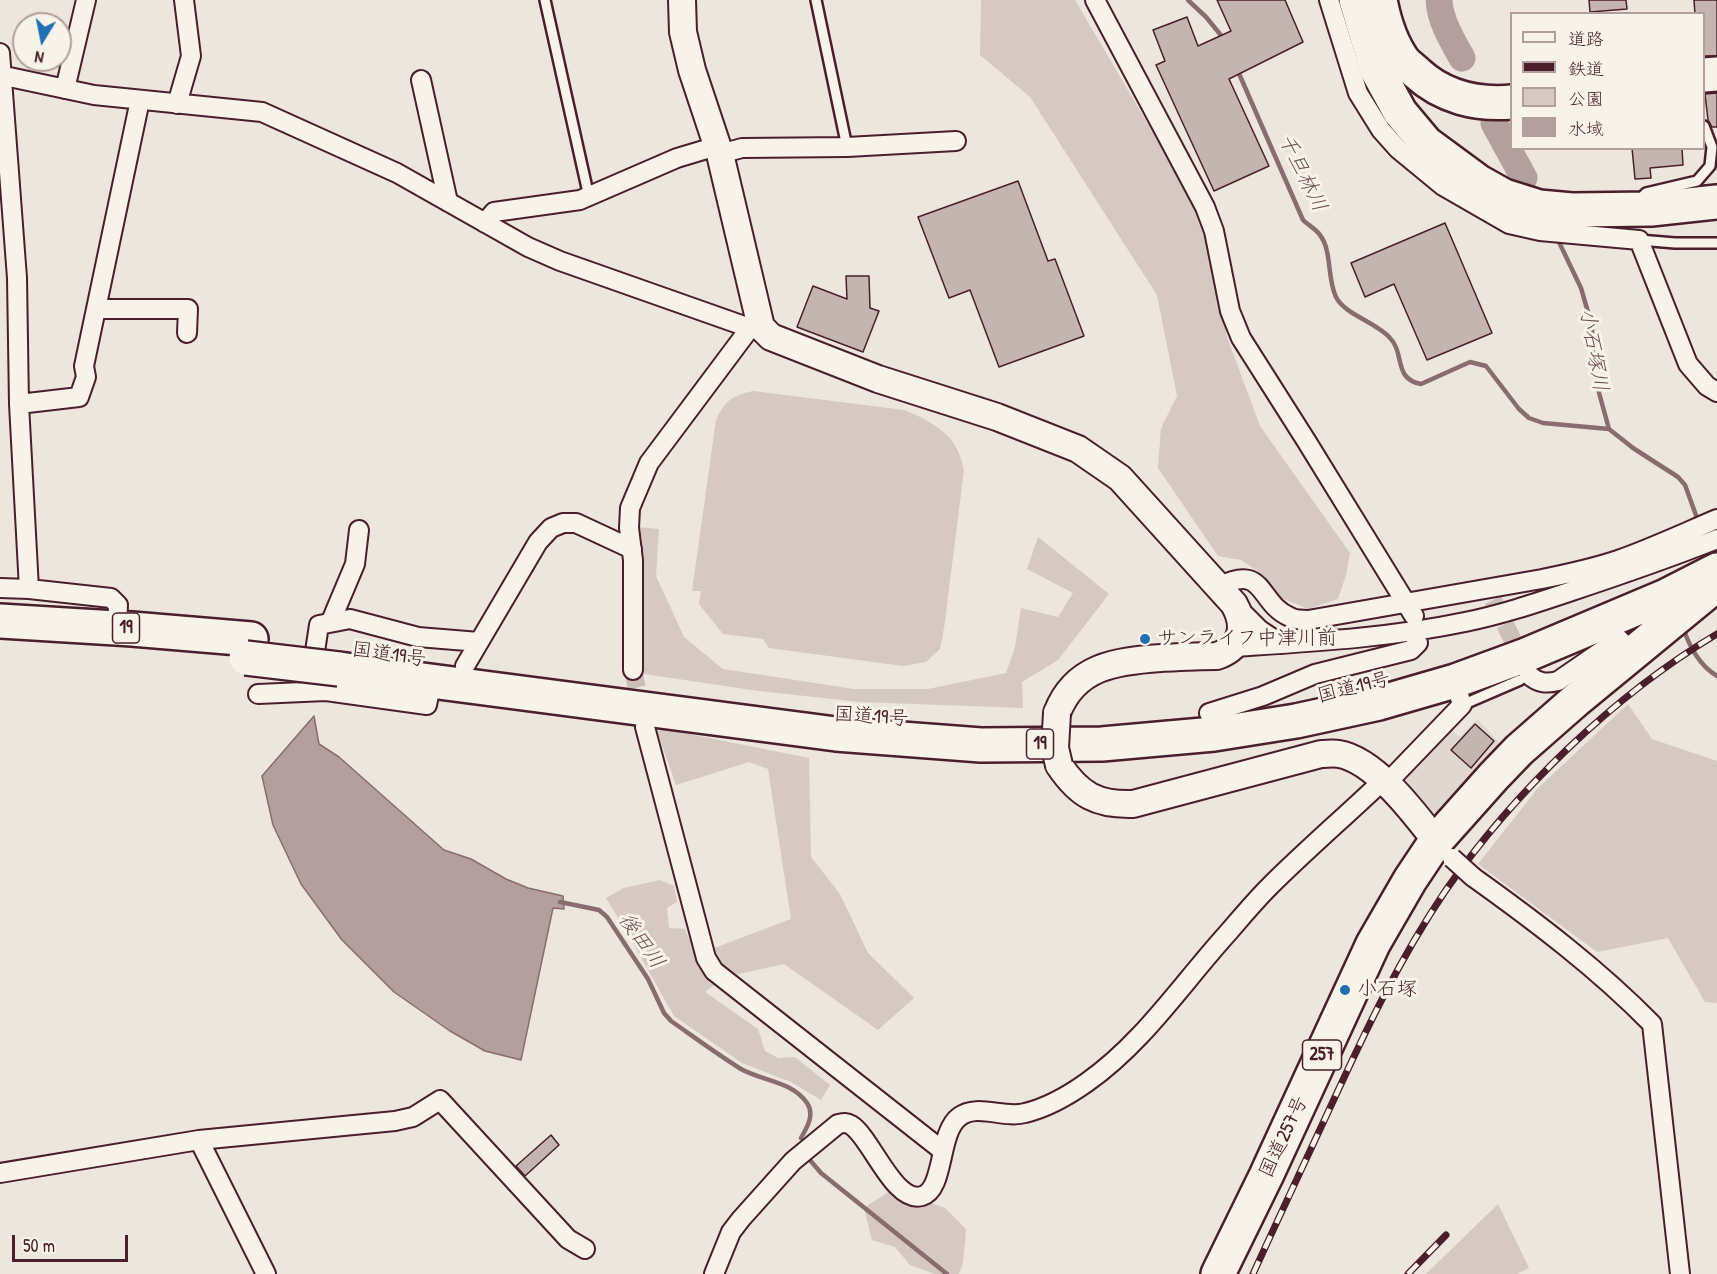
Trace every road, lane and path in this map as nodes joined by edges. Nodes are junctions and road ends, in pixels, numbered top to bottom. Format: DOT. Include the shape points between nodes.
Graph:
graph roads {
  1 [pos="86,0"];
  2 [pos="184,0"];
  3 [pos="545,0"];
  4 [pos="681,0"];
  5 [pos="816,0"];
  6 [pos="1095,0"];
  7 [pos="1329,0"];
  8 [pos="1356,0"];
  9 [pos="1365,0"];
  10 [pos="1380,0"];
  11 [pos="1401,0"];
  12 [pos="1367,37"];
  13 [pos="0,53"];
  14 [pos="1,75"];
  15 [pos="421,80"];
  16 [pos="65,89"];
  17 [pos="140,100"];
  18 [pos="1510,100"];
  19 [pos="1510,100"];
  20 [pos="177,104"];
  21 [pos="1705,129"];
  22 [pos="956,141"];
  23 [pos="847,147"];
  24 [pos="719,150"];
  25 [pos="589,197"];
  26 [pos="448,202"];
  27 [pos="1717,202"];
  28 [pos="485,223"];
  29 [pos="1635,225"];
  30 [pos="1717,243"];
  31 [pos="96,309"];
  32 [pos="756,327"];
  33 [pos="187,333"];
  34 [pos="1717,392"];
  35 [pos="19,404"];
  36 [pos="1717,519"];
  37 [pos="359,530"];
  38 [pos="1717,539"];
  39 [pos="1717,548"];
  40 [pos="632,549"];
  41 [pos="1717,570"];
  42 [pos="1717,584"];
  43 [pos="0,588"];
  44 [pos="29,589"];
  45 [pos="1226,596"];
  46 [pos="1410,609"];
  47 [pos="0,621"];
  48 [pos="117,628"];
  49 [pos="0,638"];
  50 [pos="1619,638"];
  51 [pos="1418,643"];
  52 [pos="1281,644"];
  53 [pos="337,646"];
  54 [pos="1233,647"];
  55 [pos="249,648"];
  56 [pos="472,654"];
  57 [pos="633,669"];
  58 [pos="1525,677"];
  59 [pos="432,681"];
  60 [pos="309,691"];
  61 [pos="1459,693"];
  62 [pos="258,694"];
  63 [pos="1209,713"];
  64 [pos="645,727"];
  65 [pos="1387,783"];
  66 [pos="1444,850"];
  67 [pos="199,1140"];
  68 [pos="943,1151"];
  69 [pos="0,1173"];
  70 [pos="585,1250"];
  71 [pos="266,1274"];
  72 [pos="714,1274"];
  73 [pos="1218,1274"];
  74 [pos="1680,1274"];
  1 -- 16 [label="street"];
  2 -- 20 [label="street" via="191,56"];
  3 -- 25 [label="lane"];
  4 -- 24 [label="street" via="692,70"];
  5 -- 23 [label="lane"];
  6 -- 46 [label="street" via="1205,207 1214,231 1230,311 1241,338"];
  7 -- 29 [label="street" via="1358,93 1398,149 1443,186 1509,224 1540,231"];
  8 -- 12 [label="highway"];
  9 -- 12 [label="highway"];
  10 -- 18 [label="highway" via="1384,21 1404,61 1426,82 1450,95 1471,100"];
  11 -- 19 [label="highway" via="1411,35 1443,76 1470,90"];
  12 -- 29 [label="highway" via="1377,70 1400,112 1426,143 1479,182 1504,196 1539,207 1572,210"];
  13 -- 14 [label="street"];
  14 -- 16 [label="street"];
  14 -- 35 [label="street" via="17,278"];
  15 -- 26 [label="street"];
  16 -- 17 [label="street"];
  17 -- 20 [label="street"];
  17 -- 31 [label="street"];
  20 -- 26 [label="street" via="262,112 397,173"];
  21 -- 29 [label="lane" via="1712,147 1710,166 1697,181 1646,193"];
  22 -- 23 [label="street"];
  23 -- 24 [label="street"];
  24 -- 25 [label="street" via="677,158"];
  24 -- 32 [label="street"];
  25 -- 28 [label="street" via="494,212"];
  26 -- 28 [label="street"];
  27 -- 29 [label="highway" via="1651,209"];
  28 -- 32 [label="street" via="560,261"];
  29 -- 30 [label="lane" via="1675,243"];
  29 -- 34 [label="street" via="1688,364"];
  31 -- 33 [label="street" via="188,309"];
  31 -- 35 [label="street" via="84,366 87,377 79,397"];
  32 -- 40 [label="street" via="649,463 630,508"];
  32 -- 45 [label="street" via="771,337 879,379 997,417 1078,449 1120,478"];
  35 -- 44 [label="street"];
  36 -- 46 [label="street" via="1617,560 1490,594"];
  37 -- 53 [label="street"];
  38 -- 52 [label="street" via="1515,610 1398,632"];
  39 -- 63 [label="highway, 国道19号 / 19" via="1522,637 1450,663 1288,703"];
  40 -- 56 [label="street" via="576,523 551,528 538,542"];
  40 -- 57 [label="street"];
  41 -- 50 [label="highway, 国道19号 / 19"];
  42 -- 50 [label="highway, 257"];
  43 -- 44 [label="street"];
  44 -- 48 [label="street" via="111,598 118,605"];
  45 -- 46 [label="street" via="1236,579 1244,578 1258,585 1282,613 1298,620"];
  45 -- 52 [label="street" via="1260,630"];
  45 -- 54 [label="street" via="1241,622"];
  47 -- 48 [label="highway, 国道19号 / 19"];
  48 -- 55 [label="highway, 国道19号 / 19"];
  49 -- 55 [label="highway, 国道19号 / 19"];
  50 -- 58 [label="street" via="1558,681 1542,683"];
  50 -- 61 [label="highway, 国道19号 / 19" via="1526,656"];
  50 -- 66 [label="highway, 257" via="1494,776"];
  51 -- 63 [label="street" via="1411,650 1315,674"];
  52 -- 54 [label="street"];
  53 -- 55 [label="highway, 国道19号 / 19, bridge"];
  53 -- 56 [label="highway, 国道19号 / 19"];
  53 -- 59 [label="highway, 国道19号 / 19"];
  53 -- 60 [label="street" via="319,624"];
  54 -- 65 [label="street, bridge" via="1217,656 1117,663 1080,680 1068,691 1057,713 1055,748 1059,765 1068,778 1097,801 1133,804 1321,754 1341,754"];
  56 -- 63 [label="highway, 国道19号 / 19" via="834,715 978,725 1099,724"];
  58 -- 61 [label="lane"];
  59 -- 60 [label="street" via="427,705"];
  59 -- 61 [label="highway, 国道19号 / 19" via="836,734 992,745 1102,744 1214,734 1378,703"];
  60 -- 62 [label="street"];
  61 -- 65 [label="street"];
  64 -- 68 [label="street" via="706,958 714,971"];
  65 -- 66 [label="street"];
  65 -- 68 [label="street" via="1375,788 1268,888 1134,1043 1087,1082 1024,1114 965,1113 950,1129"];
  66 -- 73 [label="highway, 国道257号 / 257" via="1410,880 1374,944"];
  66 -- 74 [label="street, bridge" via="1473,877 1561,942 1652,1024"];
  67 -- 69 [label="street"];
  67 -- 70 [label="street" via="395,1121 413,1117 440,1100 568,1239"];
  67 -- 71 [label="street"];
  68 -- 72 [label="street" via="934,1185 928,1193 916,1197 887,1173 852,1126 838,1124 794,1161 741,1218 730,1232"];
}
